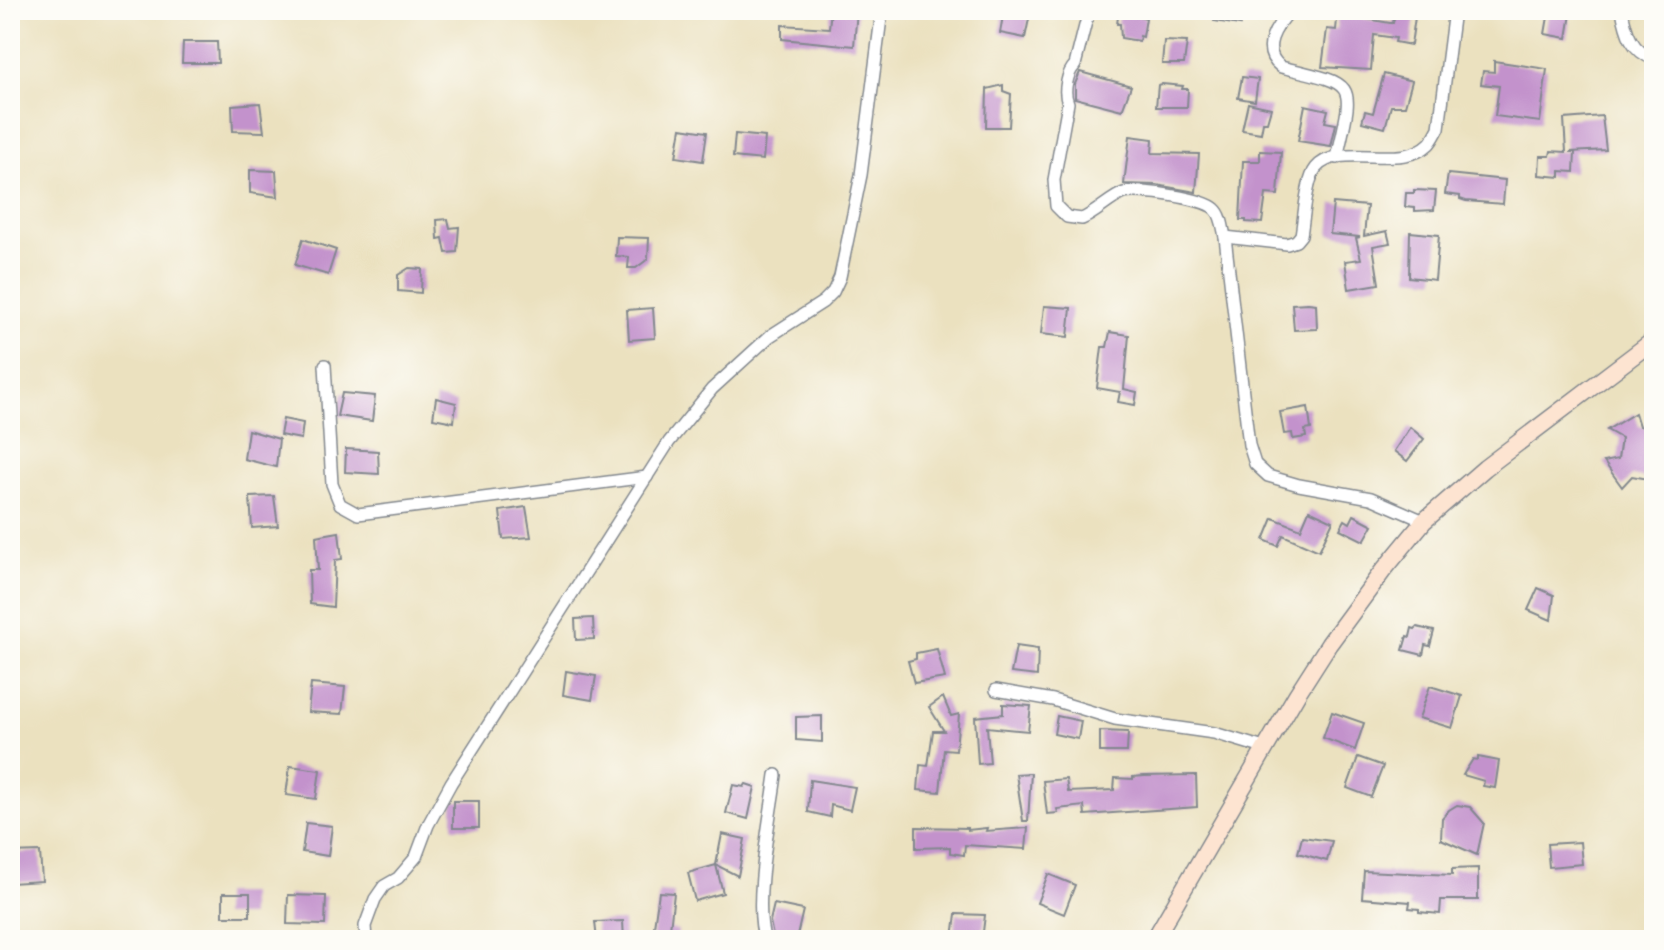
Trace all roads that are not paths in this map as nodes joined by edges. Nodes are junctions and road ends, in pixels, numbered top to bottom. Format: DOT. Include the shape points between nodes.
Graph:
graph roads {
  1 [pos="882,10"];
  2 [pos="1089,10"];
  3 [pos="1291,10"];
  4 [pos="1454,10"];
  5 [pos="1622,10"];
  6 [pos="1654,59"];
  7 [pos="1337,158"];
  8 [pos="1225,237"];
  9 [pos="1654,340"];
  10 [pos="325,365"];
  11 [pos="647,477"];
  12 [pos="1424,521"];
  13 [pos="996,690"];
  14 [pos="1264,748"];
  15 [pos="776,775"];
  16 [pos="366,940"];
  17 [pos="765,940"];
  18 [pos="1154,940"];
  1 -- 11 [label="street" via="861,175 833,292 770,336 712,389"];
  2 -- 8 [label="street" via="1065,96 1054,180 1056,206 1067,217 1082,219 1125,193 1199,201 1218,211"];
  3 -- 7 [label="street" via="1276,26 1271,53 1281,67 1334,80 1344,89 1349,107"];
  4 -- 7 [label="street" via="1439,128 1430,144 1401,156"];
  5 -- 6 [label="street" via="1636,48"];
  7 -- 8 [label="street" via="1314,169 1296,241"];
  8 -- 12 [label="street" via="1255,464 1268,476 1371,498"];
  9 -- 12 [label="street"];
  10 -- 11 [label="street" via="332,484 340,504 358,514"];
  11 -- 16 [label="street" via="451,783 416,857 375,899"];
  12 -- 14 [label="street" via="1329,644"];
  13 -- 14 [label="street" via="1115,719 1214,733"];
  14 -- 18 [label="street"];
  15 -- 17 [label="street" via="761,897"];
}
